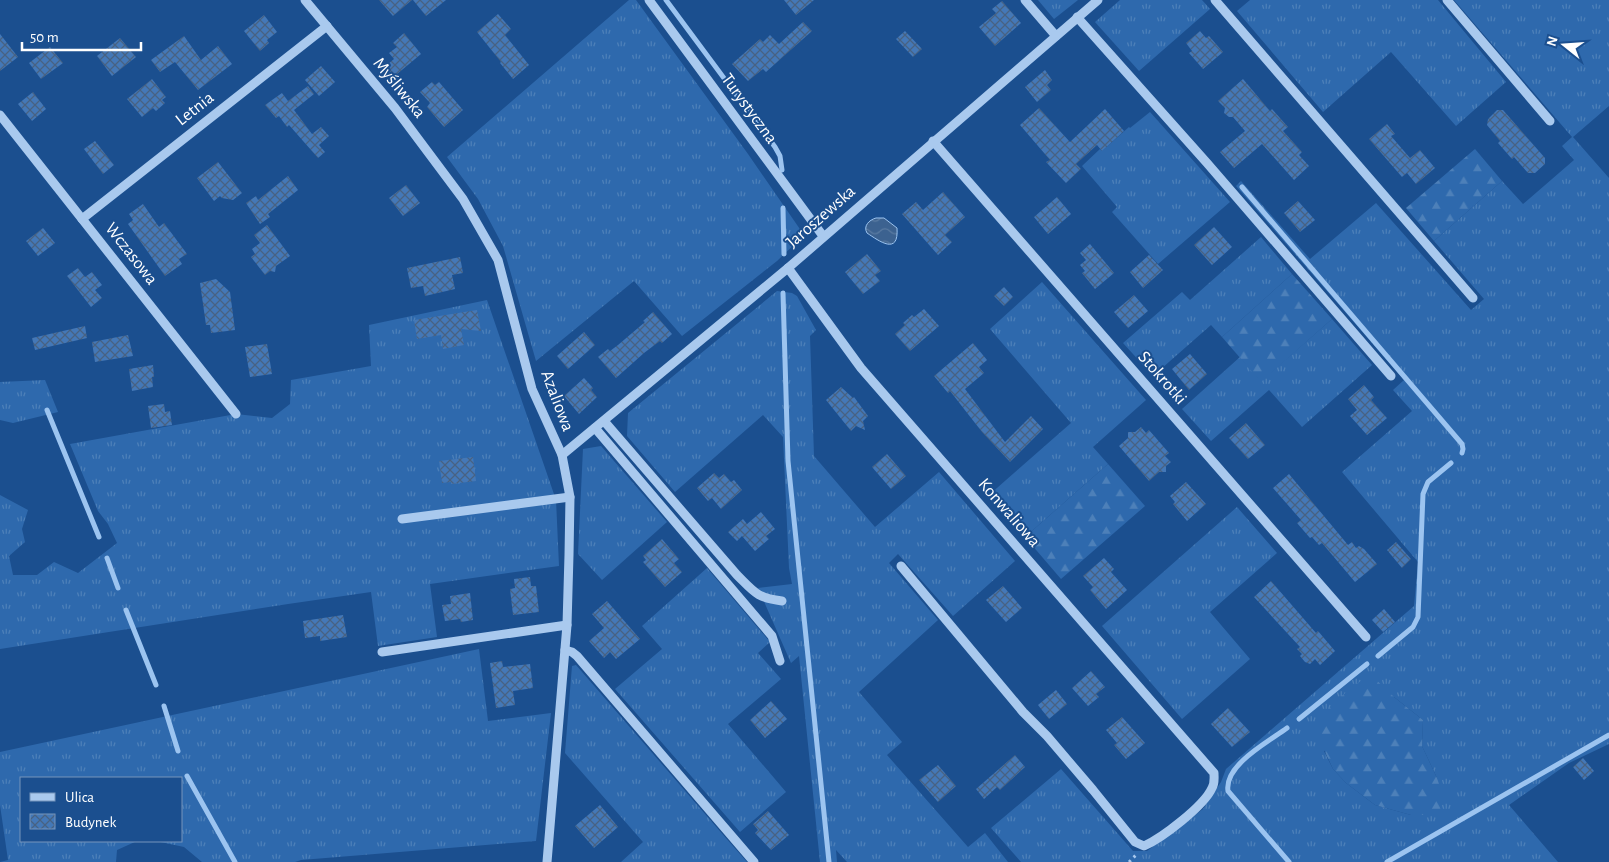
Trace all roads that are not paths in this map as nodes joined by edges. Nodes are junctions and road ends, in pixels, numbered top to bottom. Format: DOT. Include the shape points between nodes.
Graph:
graph roads {
  1 [pos="305,0"];
  2 [pos="649,0"];
  3 [pos="1026,0"];
  4 [pos="1098,0"];
  5 [pos="1215,0"];
  6 [pos="1446,0"];
  7 [pos="1078,17"];
  8 [pos="327,26"];
  9 [pos="1056,36"];
  10 [pos="0,115"];
  11 [pos="1550,121"];
  12 [pos="933,141"];
  13 [pos="463,199"];
  14 [pos="82,219"];
  15 [pos="823,236"];
  16 [pos="788,268"];
  17 [pos="1473,298"];
  18 [pos="1391,376"];
  19 [pos="236,414"];
  20 [pos="604,420"];
  21 [pos="595,428"];
  22 [pos="562,455"];
  23 [pos="570,497"];
  24 [pos="402,519"];
  25 [pos="901,566"];
  26 [pos="782,601"];
  27 [pos="567,625"];
  28 [pos="1366,637"];
  29 [pos="565,650"];
  30 [pos="382,652"];
  31 [pos="780,661"];
  32 [pos="547,862"];
  33 [pos="754,862"];
  1 -- 8 [label="street, Myśliwska"];
  2 -- 15 [label="street, Turystyczna"];
  3 -- 9 [label="street"];
  4 -- 7 [label="street, Jaroszewska"];
  5 -- 17 [label="street"];
  6 -- 11 [label="street"];
  7 -- 9 [label="street, Jaroszewska"];
  7 -- 18 [label="street"];
  8 -- 13 [label="street, Myśliwska" via="395,108"];
  8 -- 14 [label="street, Letnia"];
  9 -- 12 [label="street, Jaroszewska"];
  10 -- 14 [label="street, Wczasowa"];
  12 -- 15 [label="street, Jaroszewska"];
  12 -- 28 [label="street, Stokrotki"];
  13 -- 22 [label="street, Azaliowa" via="498,260 532,389"];
  14 -- 19 [label="street, Wczasowa"];
  15 -- 16 [label="street, Jaroszewska"];
  16 -- 20 [label="street, Jaroszewska"];
  16 -- 25 [label="street, Konwaliowa" via="862,368 1214,773 1214,782 1206,797 1155,841 1144,846 1135,842"];
  20 -- 21 [label="street, Jaroszewska"];
  20 -- 26 [label="street" via="737,575 757,595"];
  21 -- 22 [label="street, Jaroszewska"];
  21 -- 31 [label="street" via="772,636"];
  22 -- 23 [label="street, Azaliowa"];
  23 -- 24 [label="street"];
  23 -- 27 [label="street, Azaliowa"];
  27 -- 29 [label="street, Azaliowa"];
  27 -- 30 [label="street"];
  29 -- 32 [label="street, Azaliowa"];
  29 -- 33 [label="street" via="577,656"];
}
